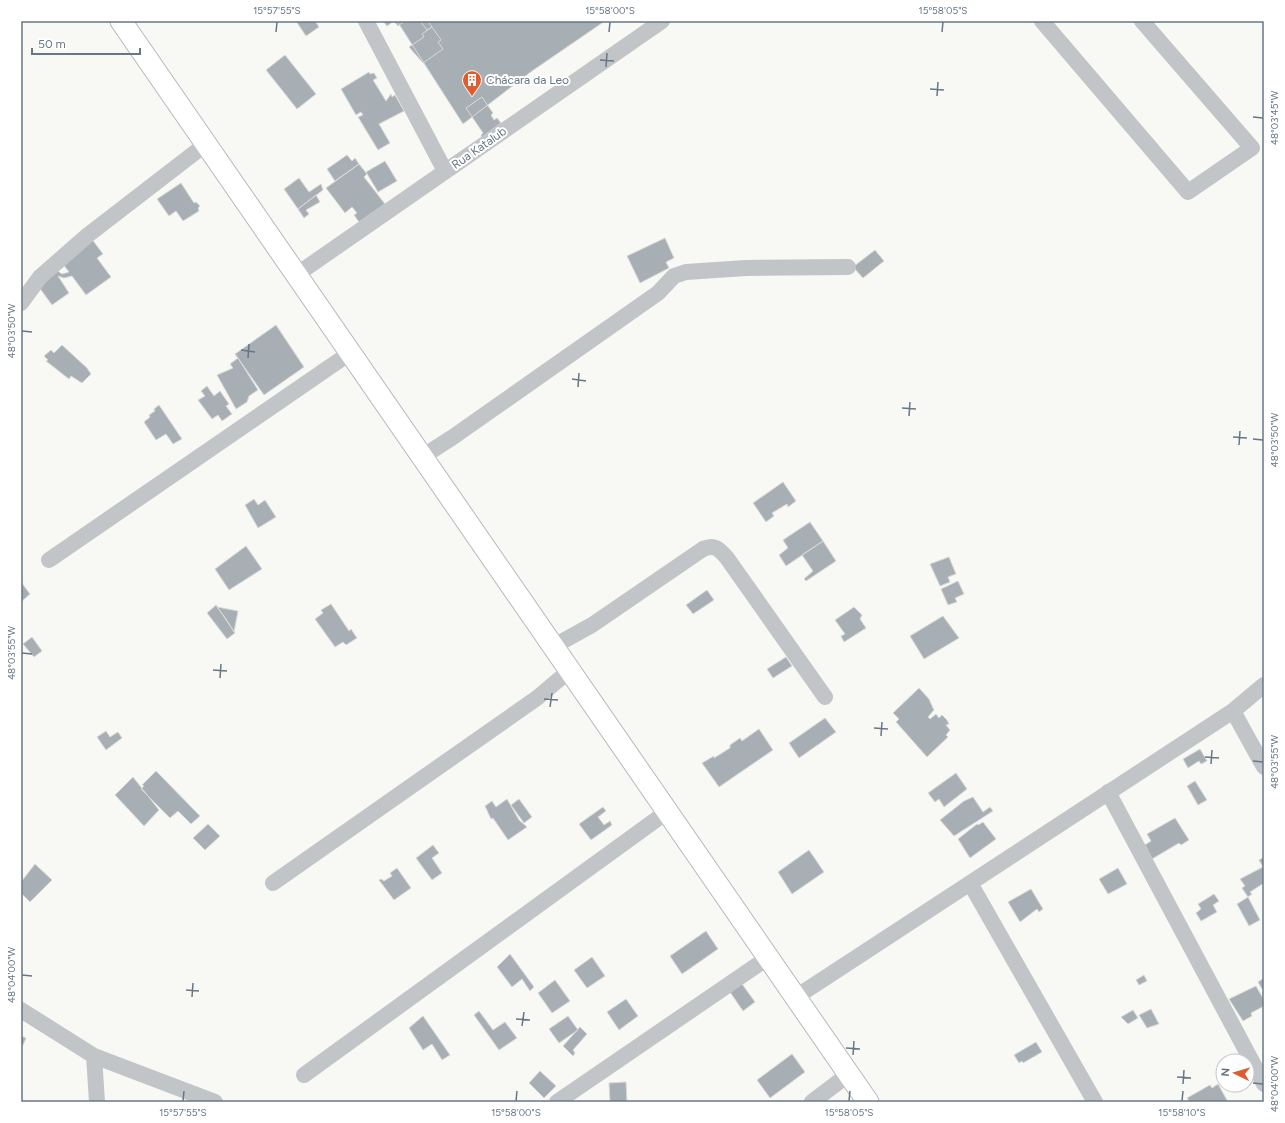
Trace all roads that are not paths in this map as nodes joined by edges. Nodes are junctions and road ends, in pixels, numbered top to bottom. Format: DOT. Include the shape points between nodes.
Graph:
graph roads {
  1 [pos="121,21"];
  2 [pos="366,21"];
  3 [pos="662,21"];
  4 [pos="1042,21"];
  5 [pos="1142,21"];
  6 [pos="206,144"];
  7 [pos="445,171"];
  8 [pos="848,267"];
  9 [pos="296,275"];
  10 [pos="21,303"];
  11 [pos="350,353"];
  12 [pos="422,457"];
  13 [pos="49,560"];
  14 [pos="554,646"];
  15 [pos="569,671"];
  16 [pos="1264,686"];
  17 [pos="825,697"];
  18 [pos="1233,711"];
  19 [pos="1264,767"];
  20 [pos="1108,792"];
  21 [pos="668,811"];
  22 [pos="970,882"];
  23 [pos="273,883"];
  24 [pos="769,957"];
  25 [pos="796,997"];
  26 [pos="21,1010"];
  27 [pos="94,1056"];
  28 [pos="849,1074"];
  29 [pos="304,1075"];
  30 [pos="1264,1084"];
  31 [pos="97,1102"];
  32 [pos="215,1102"];
  33 [pos="557,1102"];
  34 [pos="812,1102"];
  35 [pos="868,1102"];
  36 [pos="1095,1102"];
  1 -- 6 [label="main road"];
  2 -- 7 [label="street"];
  3 -- 7 [label="street, Rua Katalub"];
  4 -- 5 [label="street" via="1188,192 1252,148"];
  6 -- 9 [label="main road"];
  6 -- 10 [label="street" via="88,235 40,276"];
  7 -- 9 [label="street, Rua Katalub"];
  8 -- 12 [label="street" via="746,268 686,272 674,276 658,292"];
  9 -- 11 [label="main road"];
  11 -- 12 [label="main road"];
  11 -- 13 [label="street"];
  12 -- 14 [label="main road"];
  14 -- 15 [label="main road"];
  14 -- 17 [label="street" via="592,625 703,549 717,547"];
  15 -- 21 [label="main road"];
  15 -- 23 [label="street" via="530,703"];
  16 -- 18 [label="street"];
  18 -- 19 [label="street"];
  18 -- 20 [label="street"];
  20 -- 22 [label="street"];
  20 -- 30 [label="street"];
  21 -- 24 [label="main road"];
  21 -- 29 [label="street"];
  22 -- 25 [label="street"];
  22 -- 36 [label="street"];
  24 -- 25 [label="main road"];
  24 -- 33 [label="street"];
  25 -- 28 [label="main road"];
  26 -- 27 [label="street"];
  27 -- 31 [label="street"];
  27 -- 32 [label="street"];
  28 -- 34 [label="street"];
  28 -- 35 [label="main road"];
}
